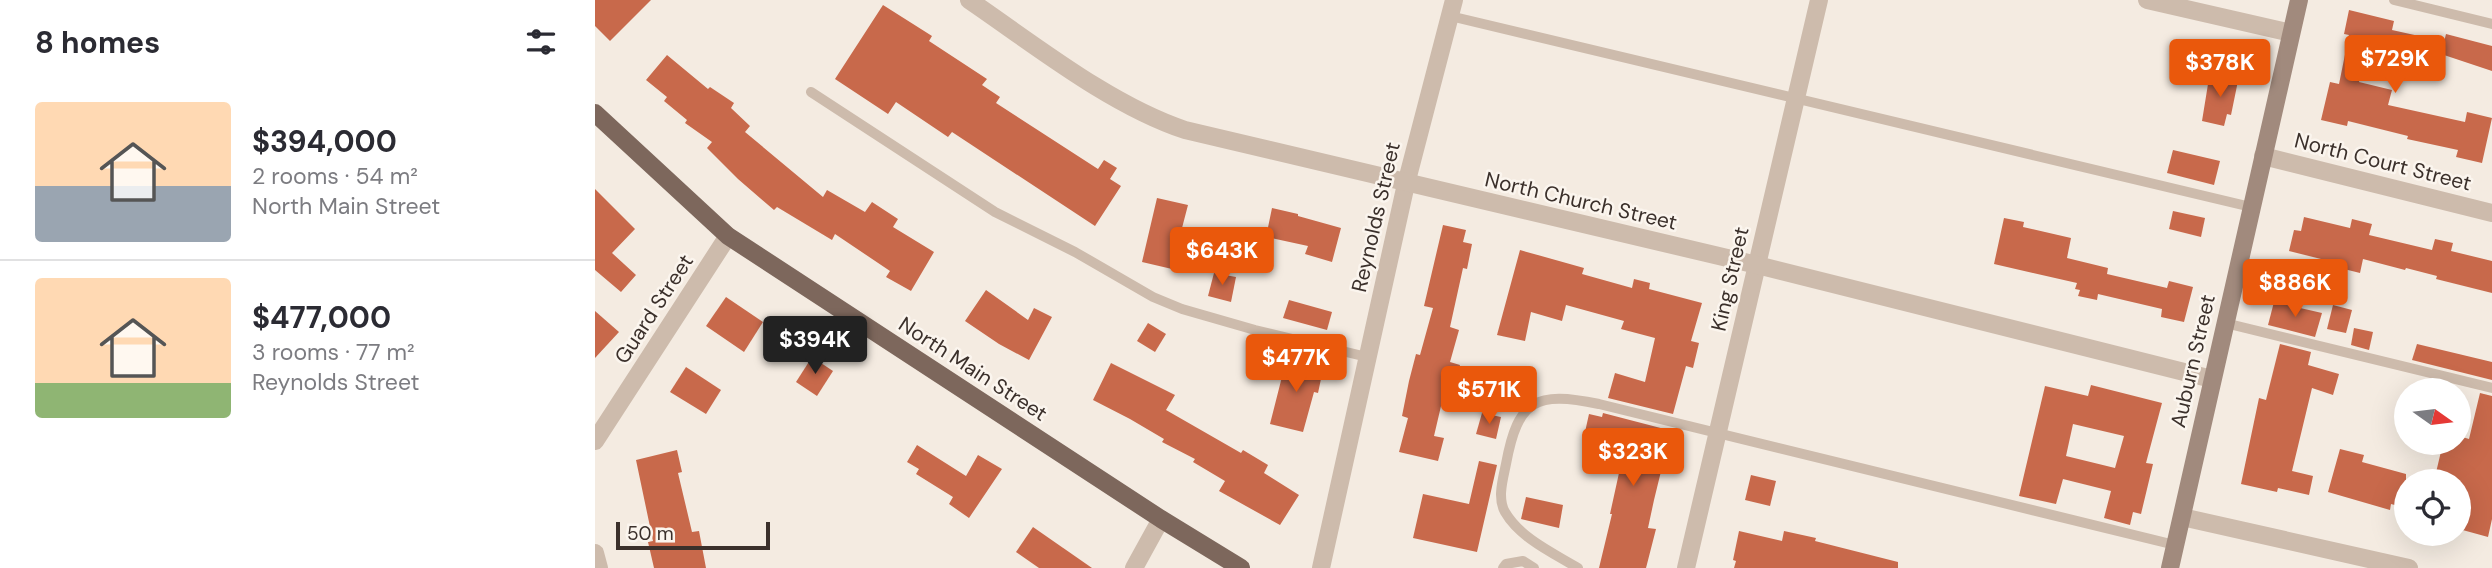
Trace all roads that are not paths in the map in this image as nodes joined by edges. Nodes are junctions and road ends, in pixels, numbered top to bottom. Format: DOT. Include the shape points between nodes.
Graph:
graph roads {
  1 [pos="969,0"];
  2 [pos="1819,0"];
  3 [pos="2147,0"];
  4 [pos="2299,0"];
  5 [pos="2394,0"];
  6 [pos="1452,8"];
  7 [pos="2492,24"];
  8 [pos="2291,33"];
  9 [pos="811,92"];
  10 [pos="1795,99"];
  11 [pos="595,113"];
  12 [pos="2263,156"];
  13 [pos="1406,184"];
  14 [pos="2251,207"];
  15 [pos="2492,213"];
  16 [pos="728,236"];
  17 [pos="1757,265"];
  18 [pos="2225,323"];
  19 [pos="1367,357"];
  20 [pos="2212,379"];
  21 [pos="2492,388"];
  22 [pos="1717,434"];
  23 [pos="595,441"];
  24 [pos="2182,517"];
  25 [pos="1160,519"];
  26 [pos="2175,545"];
  27 [pos="595,553"];
  28 [pos="599,568"];
  29 [pos="1134,568"];
  30 [pos="1241,568"];
  31 [pos="1321,568"];
  32 [pos="1503,568"];
  33 [pos="1534,568"];
  34 [pos="1578,568"];
  35 [pos="1686,568"];
  36 [pos="2170,568"];
  37 [pos="2409,568"];
  1 -- 13 [label="street, North Church Street" via="1147,116"];
  2 -- 10 [label="street, King Street"];
  3 -- 8 [label="street"];
  4 -- 8 [label="main road, Auburn Street"];
  5 -- 7 [label="lane"];
  6 -- 10 [label="lane"];
  6 -- 13 [label="street, Reynolds Street"];
  8 -- 12 [label="main road, Auburn Street"];
  9 -- 19 [label="lane" via="995,212 1153,297 1255,330"];
  10 -- 14 [label="lane"];
  10 -- 17 [label="street, King Street"];
  11 -- 16 [label="main road, North Main Street"];
  12 -- 14 [label="main road, Auburn Street"];
  12 -- 15 [label="street, North Court Street"];
  13 -- 17 [label="street, North Church Street"];
  13 -- 19 [label="street, Reynolds Street"];
  14 -- 18 [label="main road, Auburn Street"];
  16 -- 23 [label="street, Guard Street"];
  16 -- 25 [label="main road, North Main Street"];
  17 -- 20 [label="street, North Church Street"];
  17 -- 22 [label="street, King Street"];
  18 -- 20 [label="main road, Auburn Street"];
  18 -- 21 [label="lane"];
  19 -- 31 [label="street, Reynolds Street"];
  20 -- 24 [label="main road, Auburn Street"];
  22 -- 26 [label="lane"];
  22 -- 34 [label="lane" via="1572,398 1549,398 1525,409 1509,448 1501,493 1503,509 1535,542"];
  22 -- 35 [label="street, King Street"];
  24 -- 26 [label="main road, Auburn Street"];
  24 -- 37 [label="street"];
  25 -- 29 [label="street"];
  25 -- 30 [label="main road, North Main Street"];
  26 -- 36 [label="main road, Auburn Street"];
  27 -- 28 [label="street"];
  32 -- 33 [label="lane" via="1523,561"];
}
